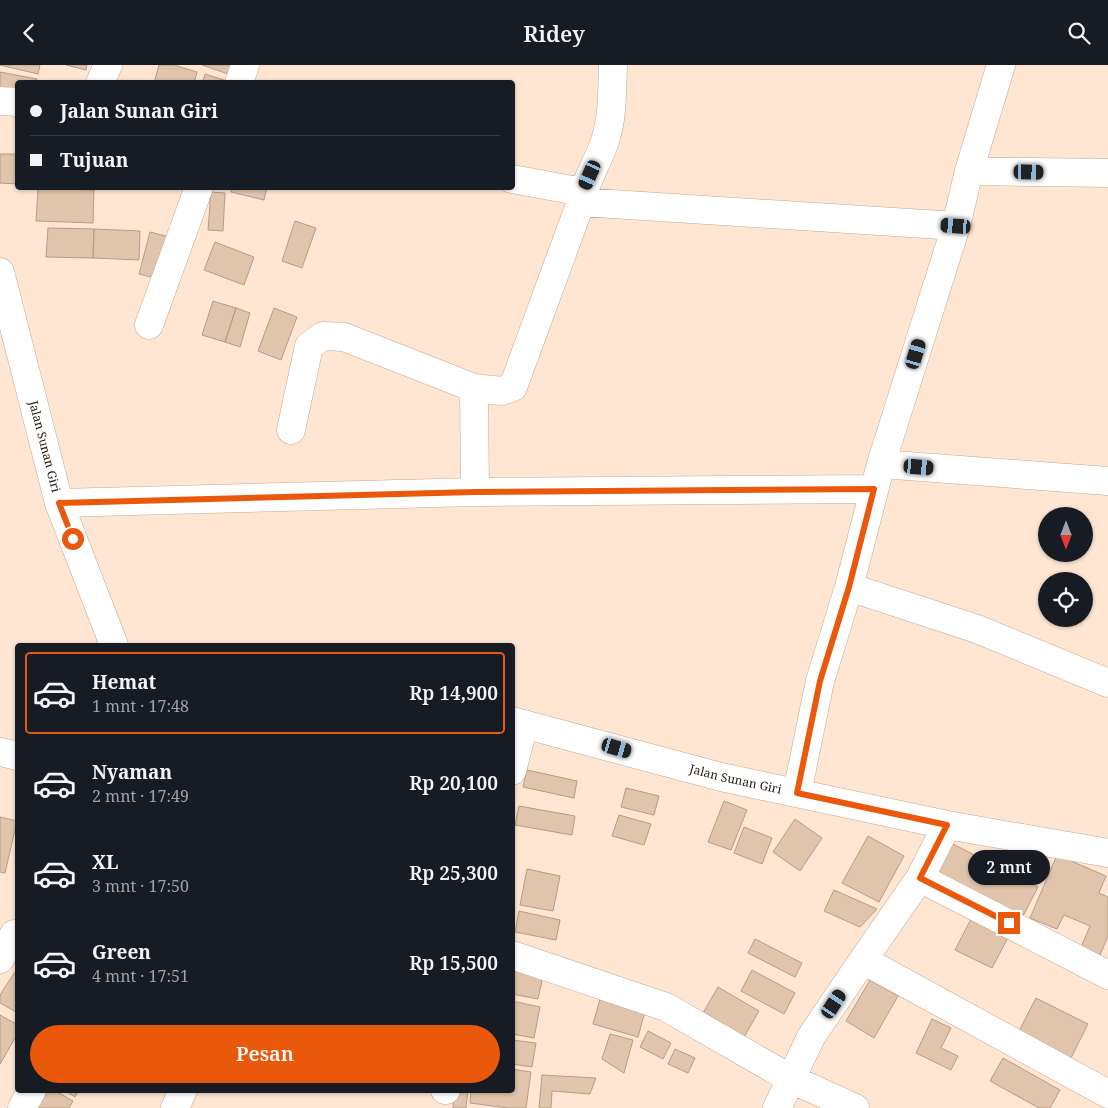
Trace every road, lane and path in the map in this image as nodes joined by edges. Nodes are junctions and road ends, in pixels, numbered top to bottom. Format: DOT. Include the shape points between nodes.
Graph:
graph roads {
  1 [pos="108,65"];
  2 [pos="245,65"];
  3 [pos="613,65"];
  4 [pos="1001,65"];
  5 [pos="101,80"];
  6 [pos="239,80"];
  7 [pos="0,101"];
  8 [pos="15,103"];
  9 [pos="970,171"];
  10 [pos="1108,173"];
  11 [pos="515,180"];
  12 [pos="198,190"];
  13 [pos="582,197"];
  14 [pos="956,226"];
  15 [pos="0,272"];
  16 [pos="149,325"];
  17 [pos="474,388"];
  18 [pos="291,430"];
  19 [pos="878,477"];
  20 [pos="1108,481"];
  21 [pos="475,492"];
  22 [pos="59,503"];
  23 [pos="849,587"];
  24 [pos="113,643"];
  25 [pos="1108,683"];
  26 [pos="518,723"];
  27 [pos="515,747"];
  28 [pos="0,752"];
  29 [pos="15,755"];
  30 [pos="797,793"];
  31 [pos="947,825"];
  32 [pos="1108,853"];
  33 [pos="920,878"];
  34 [pos="10,935"];
  35 [pos="515,956"];
  36 [pos="0,959"];
  37 [pos="863,960"];
  38 [pos="1108,975"];
  39 [pos="791,1079"];
  40 [pos="30,1093"];
  41 [pos="182,1093"];
  42 [pos="1108,1094"];
  43 [pos="22,1108"];
  44 [pos="175,1108"];
  45 [pos="777,1108"];
  46 [pos="856,1108"];
  1 -- 5 [label="street"];
  2 -- 6 [label="street"];
  3 -- 13 [label="street" via="610,125"];
  4 -- 9 [label="street"];
  7 -- 8 [label="street"];
  9 -- 10 [label="street"];
  9 -- 14 [label="street"];
  11 -- 13 [label="street"];
  12 -- 16 [label="street"];
  13 -- 14 [label="street"];
  13 -- 17 [label="street" via="513,387 502,391"];
  14 -- 19 [label="street"];
  15 -- 22 [label="street, Jalan Sunan Giri"];
  17 -- 18 [label="street" via="344,337 323,336 309,347"];
  17 -- 21 [label="street"];
  19 -- 20 [label="street"];
  19 -- 21 [label="street"];
  19 -- 23 [label="street"];
  21 -- 22 [label="street"];
  22 -- 24 [label="street, Jalan Sunan Giri"];
  23 -- 25 [label="street" via="977,629"];
  23 -- 30 [label="street" via="820,681"];
  26 -- 27 [label="street"];
  26 -- 30 [label="street, Jalan Sunan Giri" via="721,777"];
  28 -- 29 [label="street"];
  30 -- 31 [label="street, Jalan Sunan Giri"];
  31 -- 32 [label="street, Jalan Sunan Giri"];
  31 -- 33 [label="street"];
  33 -- 37 [label="street"];
  33 -- 38 [label="street"];
  34 -- 36 [label="street"];
  35 -- 39 [label="street" via="666,1007"];
  37 -- 39 [label="street" via="811,1037"];
  37 -- 42 [label="street"];
  39 -- 45 [label="street"];
  39 -- 46 [label="street"];
  40 -- 43 [label="street"];
  41 -- 44 [label="street"];
}
